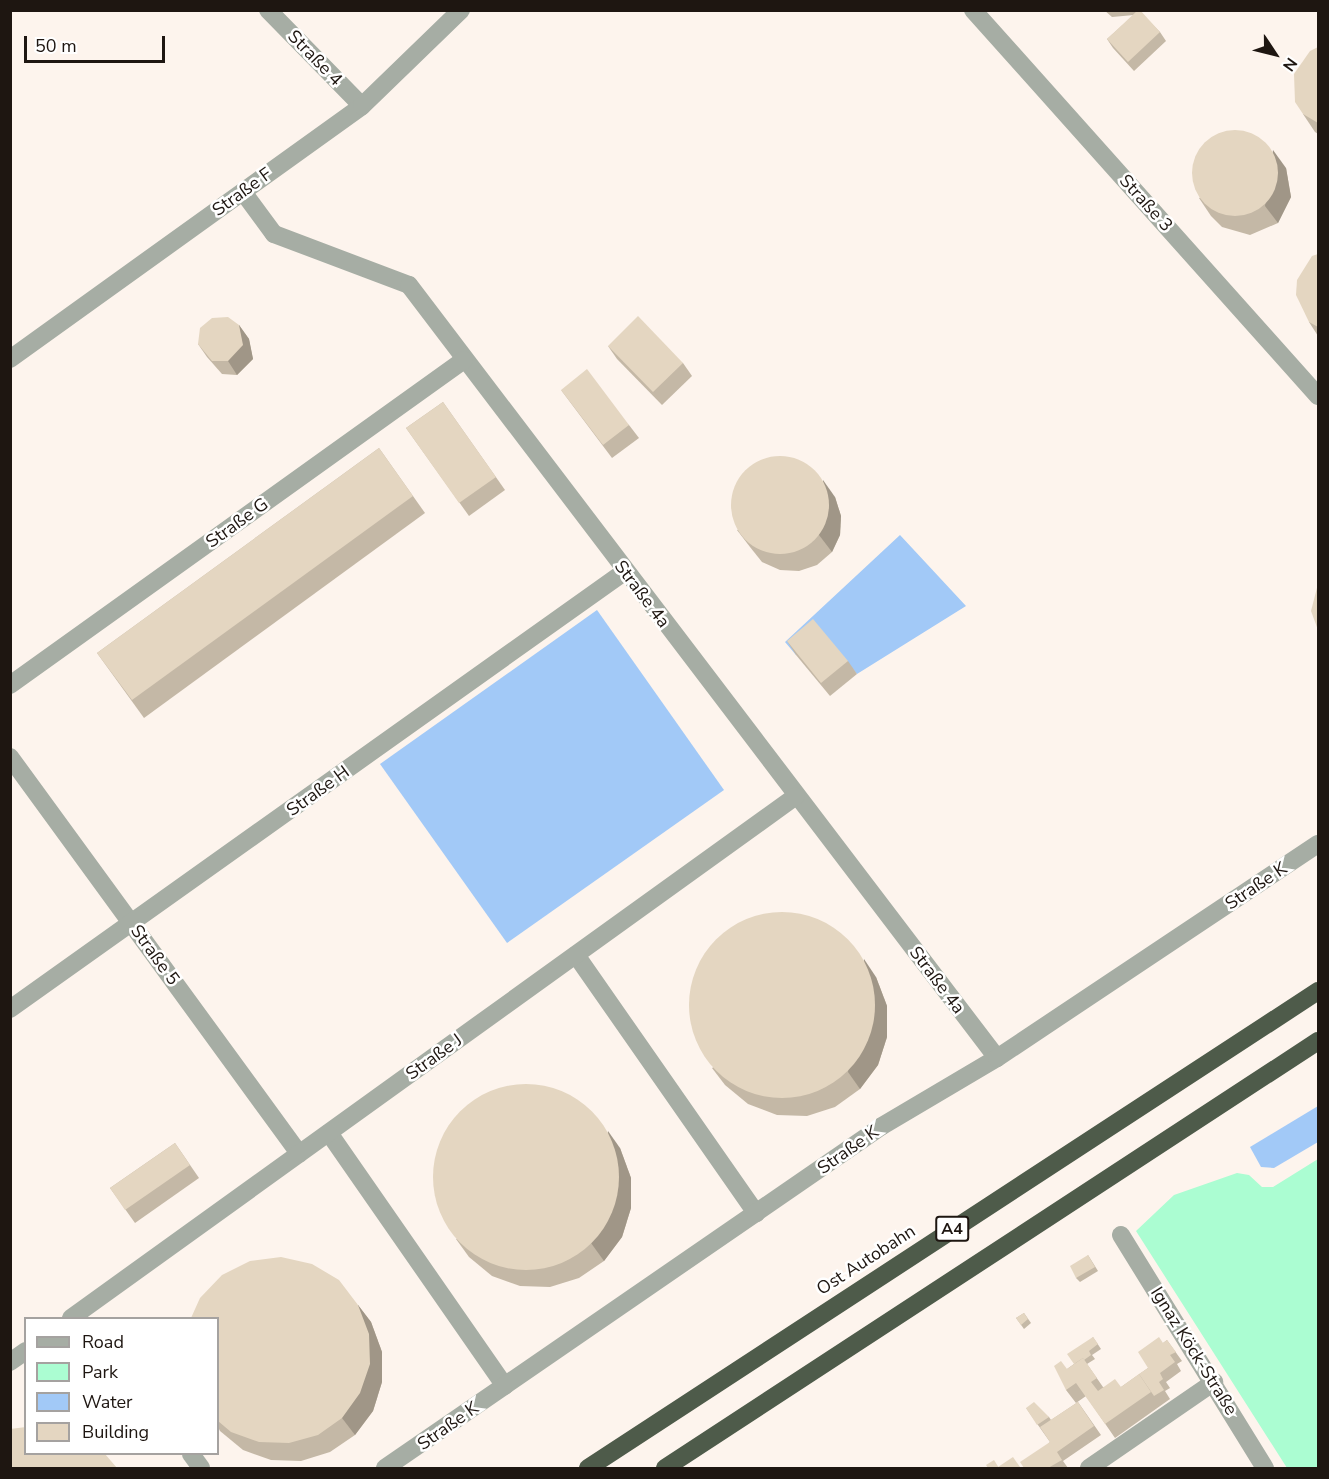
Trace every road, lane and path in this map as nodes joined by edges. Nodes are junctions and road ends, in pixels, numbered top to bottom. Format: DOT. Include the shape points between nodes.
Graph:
graph roads {
  1 [pos="268,10"];
  2 [pos="460,10"];
  3 [pos="983,14"];
  4 [pos="362,106"];
  5 [pos="243,192"];
  6 [pos="10,359"];
  7 [pos="464,360"];
  8 [pos="1318,396"];
  9 [pos="624,572"];
  10 [pos="10,685"];
  11 [pos="10,757"];
  12 [pos="796,796"];
  13 [pos="1318,844"];
  14 [pos="132,923"];
  15 [pos="576,955"];
  16 [pos="1318,991"];
  17 [pos="10,1009"];
  18 [pos="1318,1041"];
  19 [pos="997,1058"];
  20 [pos="328,1133"];
  21 [pos="299,1154"];
  22 [pos="756,1213"];
  23 [pos="1121,1234"];
  24 [pos="93,1312"];
  25 [pos="75,1317"];
  26 [pos="24,1353"];
  27 [pos="10,1362"];
  28 [pos="1214,1382"];
  29 [pos="505,1386"];
  30 [pos="191,1455"];
  31 [pos="201,1468"];
  32 [pos="386,1468"];
  33 [pos="588,1468"];
  34 [pos="665,1468"];
  35 [pos="1089,1468"];
  36 [pos="1265,1468"];
  1 -- 4 [label="street, Straße 4"];
  2 -- 4 [label="street, Straße F"];
  3 -- 8 [label="street, Straße 3"];
  4 -- 5 [label="street, Straße F"];
  5 -- 6 [label="street, Straße F"];
  5 -- 7 [label="street, Straße 4a" via="274,234 409,285"];
  7 -- 9 [label="street, Straße 4a"];
  7 -- 10 [label="street, Straße G"];
  9 -- 12 [label="street, Straße 4a"];
  9 -- 14 [label="street, Straße H"];
  11 -- 14 [label="street, Straße 5"];
  12 -- 15 [label="street, Straße J"];
  12 -- 19 [label="street, Straße 4a"];
  13 -- 19 [label="street, Straße K"];
  14 -- 17 [label="street, Straße H"];
  14 -- 21 [label="street, Straße 5"];
  15 -- 20 [label="street, Straße J"];
  15 -- 22 [label="street"];
  16 -- 33 [label="highway, Ost Autobahn / A4"];
  18 -- 34 [label="highway, A4"];
  19 -- 22 [label="street, Straße K" via="882,1126"];
  20 -- 21 [label="street, Straße J"];
  20 -- 29 [label="street"];
  21 -- 24 [label="street, Straße J"];
  22 -- 29 [label="street, Straße K"];
  23 -- 28 [label="street, Ignaz Köck-Straße"];
  24 -- 25 [label="street, Straße J"];
  26 -- 27 [label="street"];
  28 -- 35 [label="street"];
  28 -- 36 [label="street, Ignaz Köck-Straße"];
  29 -- 32 [label="street, Straße K"];
  30 -- 31 [label="street"];
}
